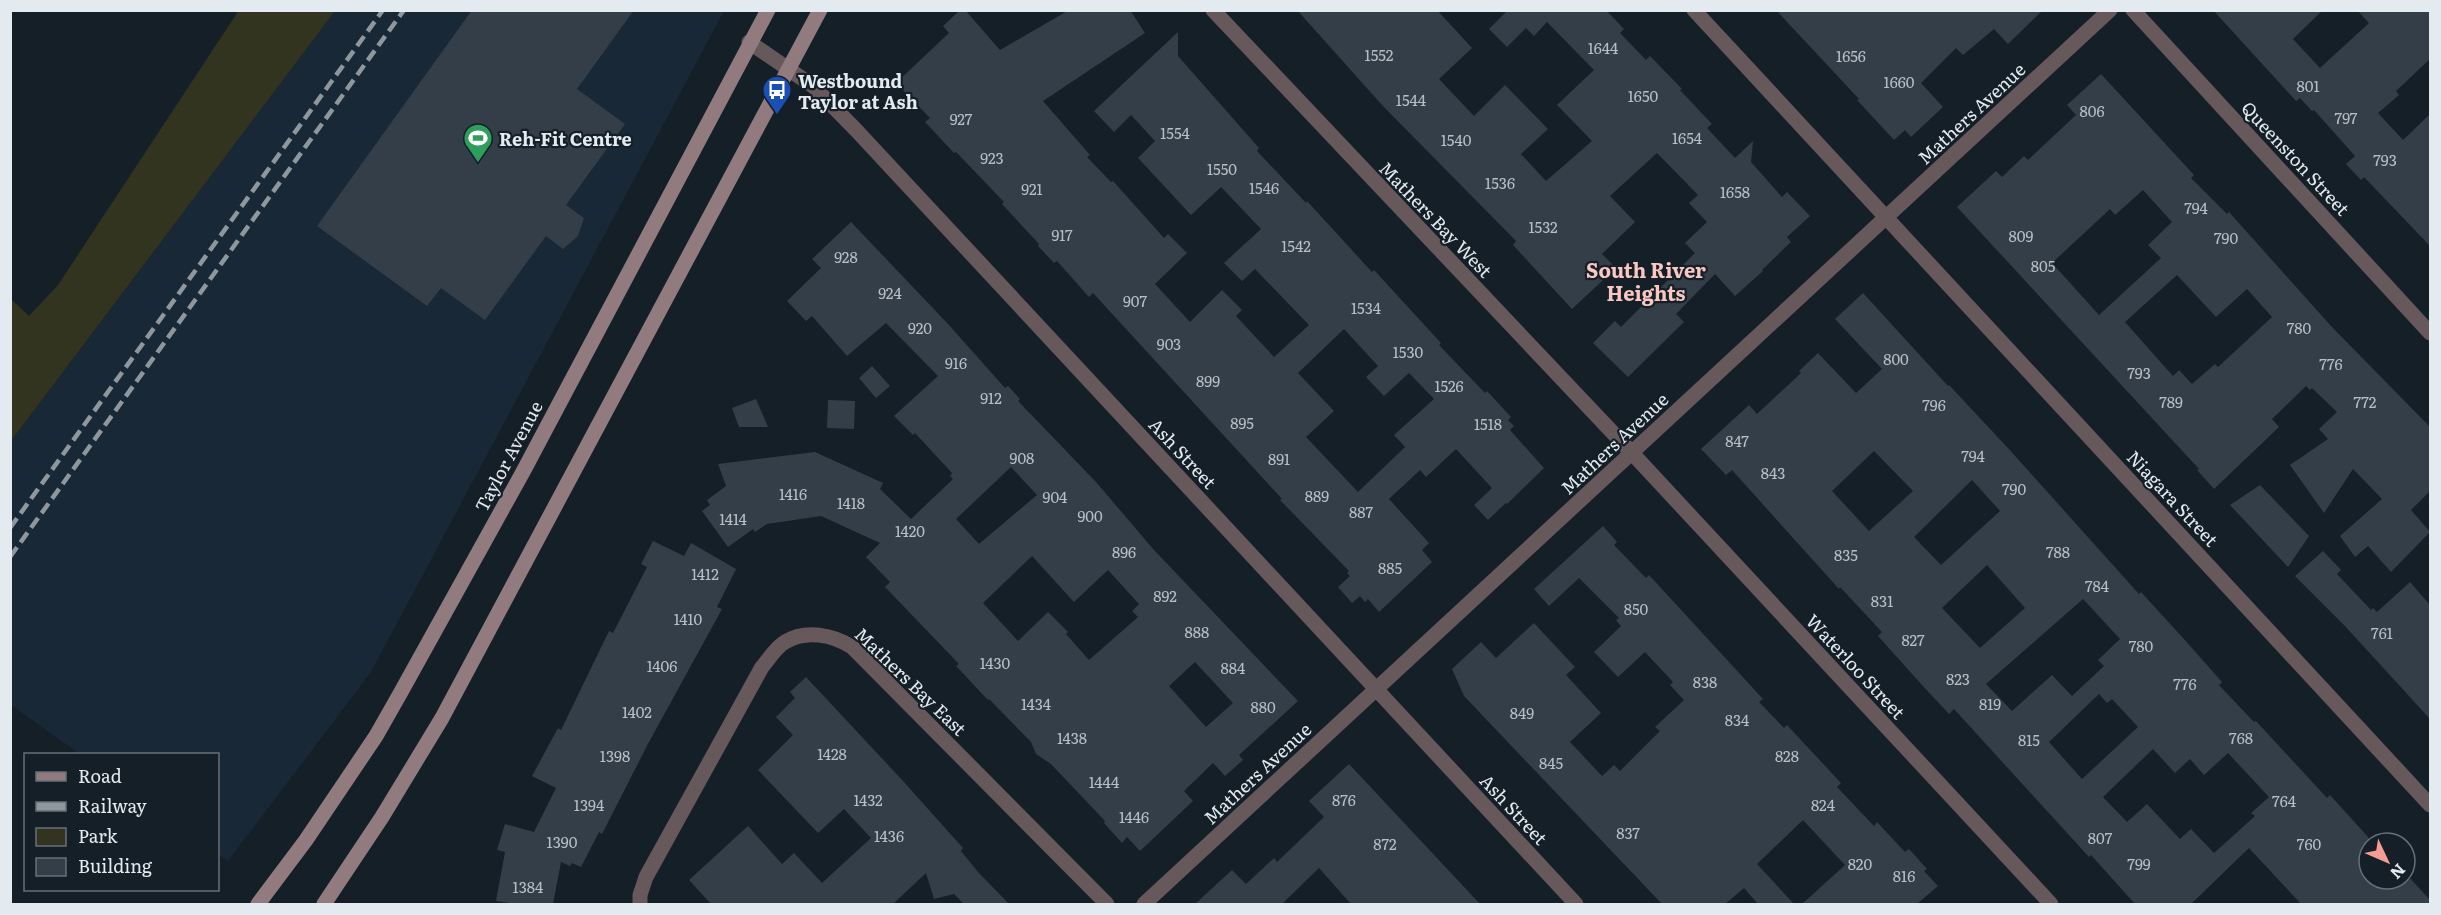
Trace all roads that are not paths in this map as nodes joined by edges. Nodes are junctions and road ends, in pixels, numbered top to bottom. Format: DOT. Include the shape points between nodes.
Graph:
graph roads {
  1 [pos="768,10"];
  2 [pos="820,10"];
  3 [pos="1213,10"];
  4 [pos="1694,10"];
  5 [pos="2110,10"];
  6 [pos="2133,10"];
  7 [pos="749,42"];
  8 [pos="789,69"];
  9 [pos="1888,217"];
  10 [pos="2430,333"];
  11 [pos="1632,453"];
  12 [pos="1377,689"];
  13 [pos="2430,805"];
  14 [pos="258,904"];
  15 [pos="324,904"];
  16 [pos="640,904"];
  17 [pos="1107,904"];
  18 [pos="1144,904"];
  19 [pos="1576,904"];
  20 [pos="2051,904"];
  1 -- 7 [label="main road, Taylor Avenue"];
  2 -- 8 [label="main road"];
  3 -- 11 [label="street, Mathers Bay West"];
  4 -- 9 [label="street"];
  5 -- 9 [label="street, Mathers Avenue"];
  6 -- 10 [label="street, Queenston Street"];
  7 -- 8 [label="street, Ash Street"];
  7 -- 14 [label="main road, Taylor Avenue" via="524,470 376,736"];
  8 -- 12 [label="street, Ash Street" via="813,86 857,131"];
  8 -- 15 [label="main road" via="442,718"];
  9 -- 11 [label="street, Mathers Avenue"];
  9 -- 13 [label="street, Niagara Street"];
  11 -- 12 [label="street, Mathers Avenue"];
  11 -- 20 [label="street, Waterloo Street"];
  12 -- 18 [label="street, Mathers Avenue"];
  12 -- 19 [label="street, Ash Street"];
  16 -- 17 [label="street, Mathers Bay East" via="646,877 762,667 785,642 821,634 852,647"];
}
